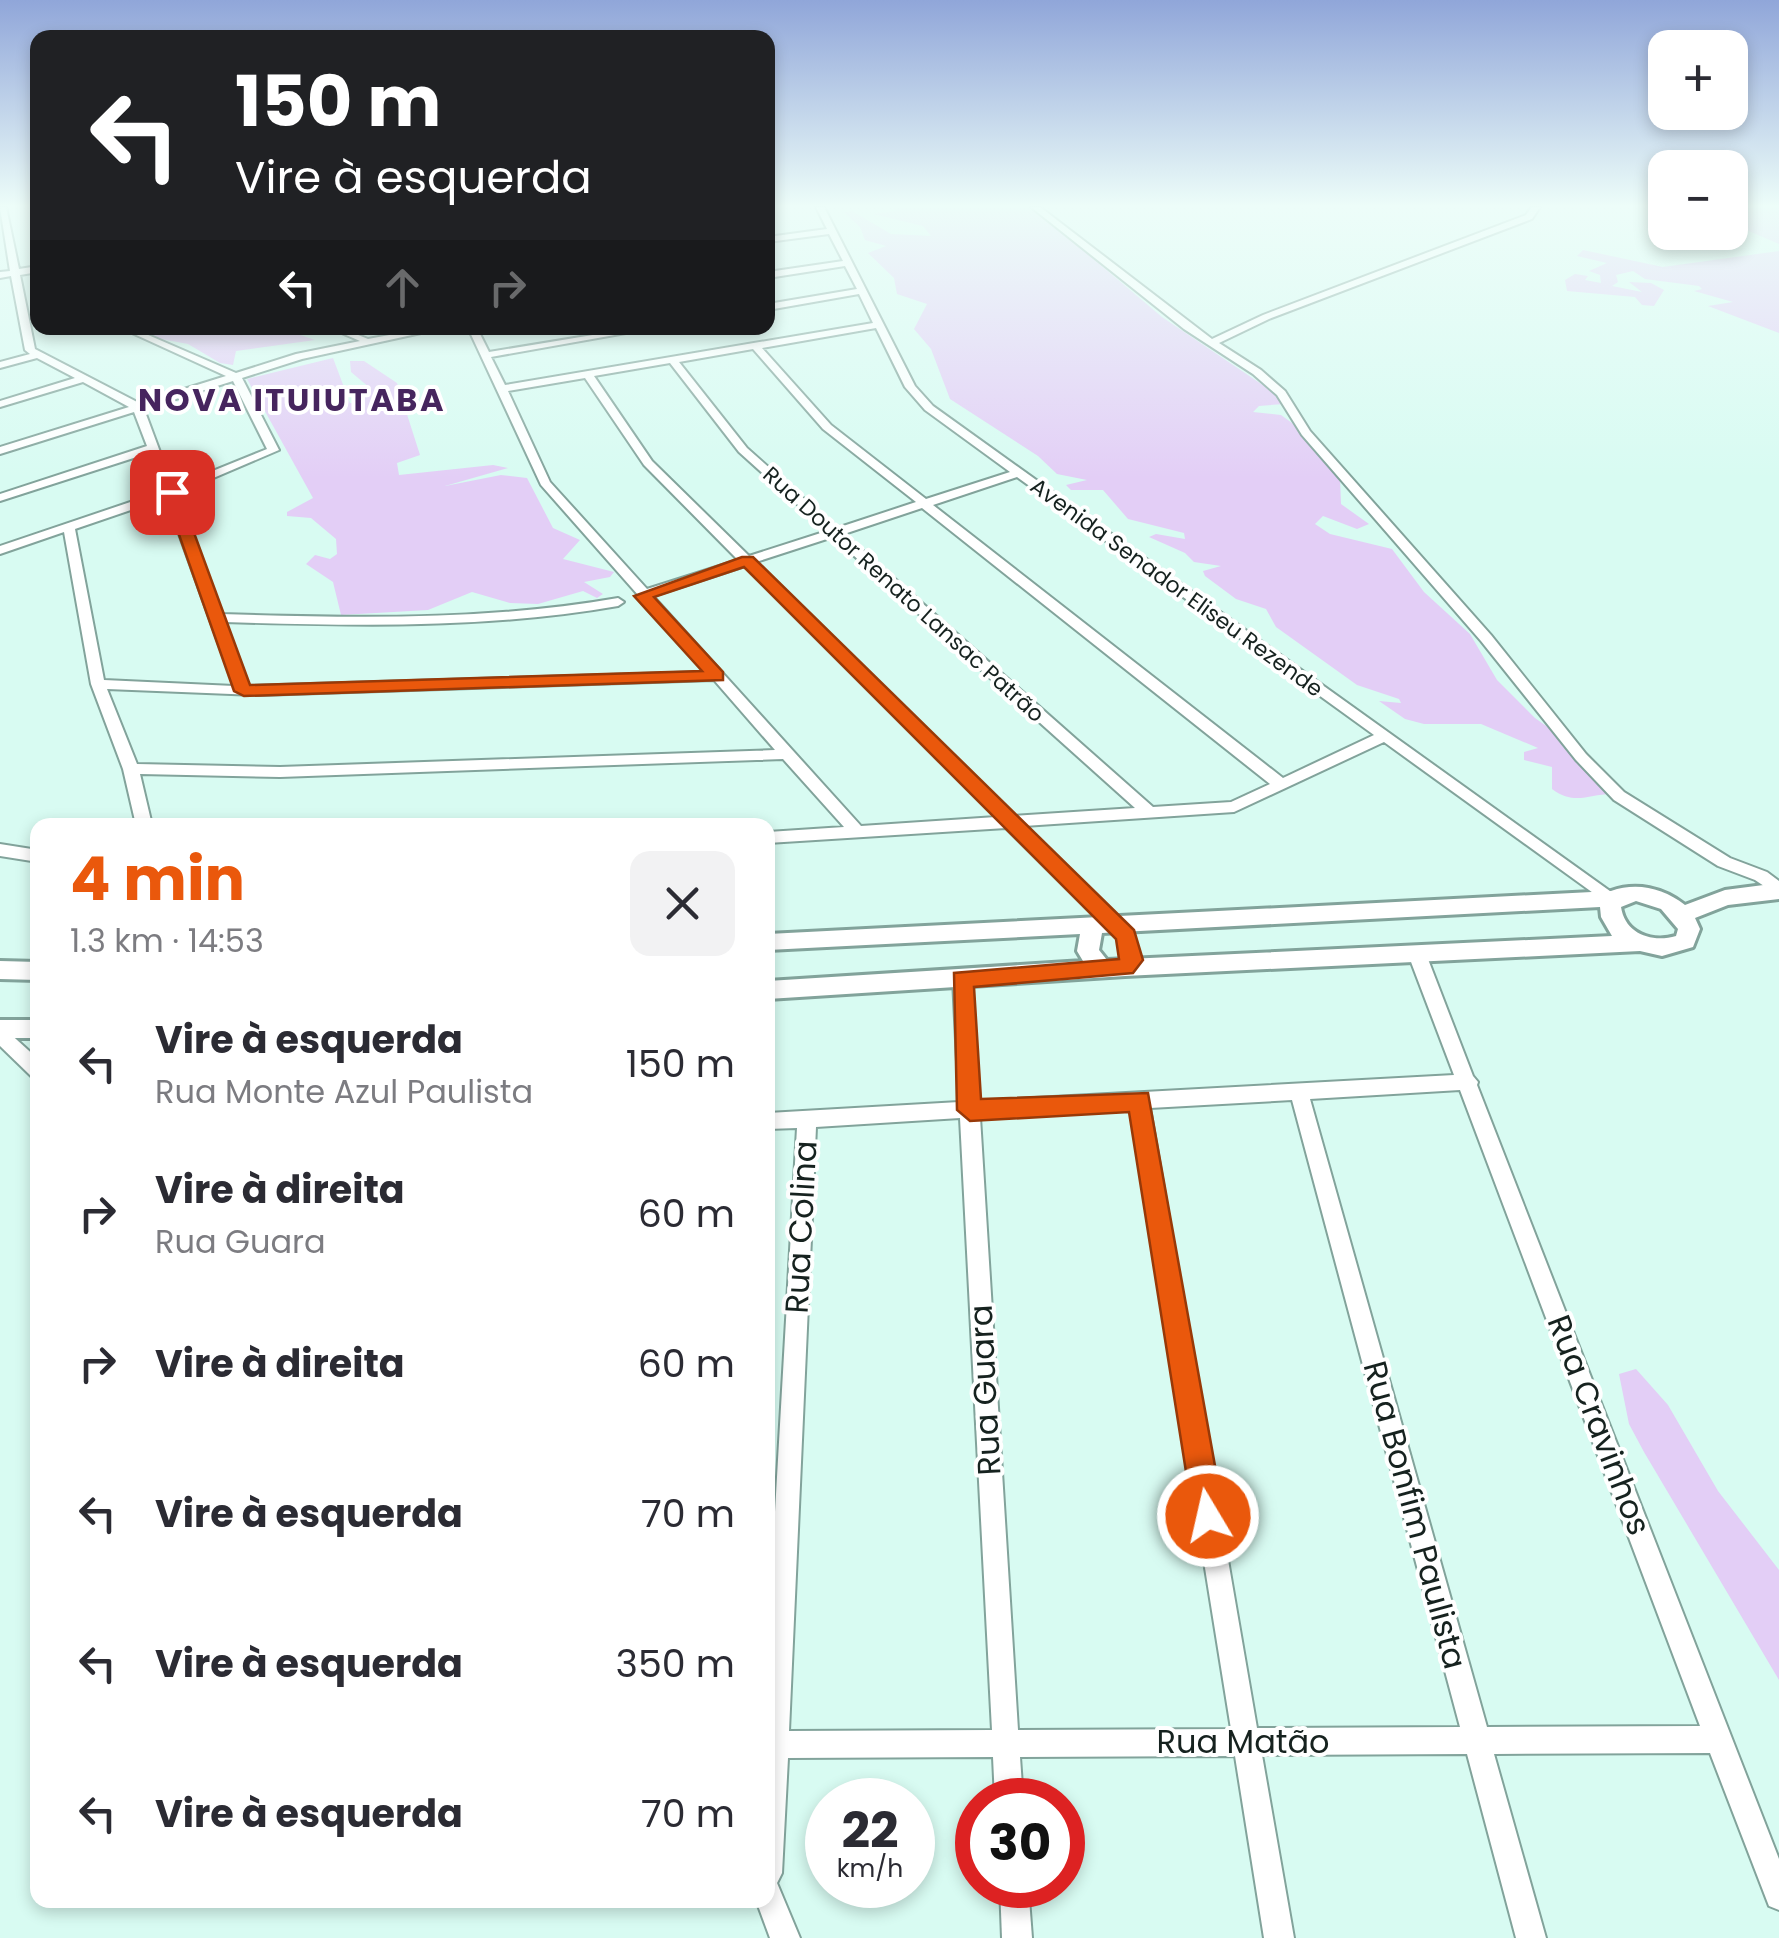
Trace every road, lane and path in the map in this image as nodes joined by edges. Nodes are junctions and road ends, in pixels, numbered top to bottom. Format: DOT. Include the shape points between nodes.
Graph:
graph roads {
  1 [pos="21,297"];
  2 [pos="826,297"];
  3 [pos="865,297"];
  4 [pos="1154,297"];
  5 [pos="1317,297"];
  6 [pos="775,307"];
  7 [pos="878,324"];
  8 [pos="141,335"];
  9 [pos="351,335"];
  10 [pos="367,335"];
  11 [pos="382,335"];
  12 [pos="476,335"];
  13 [pos="607,335"];
  14 [pos="358,338"];
  15 [pos="1213,342"];
  16 [pos="756,346"];
  17 [pos="36,355"];
  18 [pos="486,355"];
  19 [pos="673,360"];
  20 [pos="0,365"];
  21 [pos="233,375"];
  22 [pos="588,375"];
  23 [pos="83,379"];
  24 [pos="502,390"];
  25 [pos="0,404"];
  26 [pos="135,405"];
  27 [pos="0,448"];
  28 [pos="155,448"];
  29 [pos="1018,473"];
  30 [pos="172,492"];
  31 [pos="0,498"];
  32 [pos="926,504"];
  33 [pos="69,527"];
  34 [pos="835,532"];
  35 [pos="0,550"];
  36 [pos="747,561"];
  37 [pos="643,596"];
  38 [pos="618,602"];
  39 [pos="217,618"];
  40 [pos="717,676"];
  41 [pos="98,684"];
  42 [pos="244,691"];
  43 [pos="1384,736"];
  44 [pos="788,754"];
  45 [pos="131,770"];
  46 [pos="1282,784"];
  47 [pos="1150,813"];
  48 [pos="142,818"];
  49 [pos="1011,820"];
  50 [pos="858,833"];
  51 [pos="775,838"];
  52 [pos="0,850"];
  53 [pos="30,855"];
  54 [pos="1779,891"];
  55 [pos="1613,900"];
  56 [pos="1682,914"];
  57 [pos="1103,924"];
  58 [pos="775,942"];
  59 [pos="1640,943"];
  60 [pos="1417,954"];
  61 [pos="1113,968"];
  62 [pos="0,970"];
  63 [pos="30,972"];
  64 [pos="962,979"];
  65 [pos="775,990"];
  66 [pos="30,1030"];
  67 [pos="0,1032"];
  68 [pos="30,1058"];
  69 [pos="1468,1082"];
  70 [pos="1299,1092"];
  71 [pos="1139,1100"];
  72 [pos="970,1110"];
  73 [pos="806,1119"];
  74 [pos="775,1121"];
  75 [pos="775,1673"];
  76 [pos="1719,1739"];
  77 [pos="1477,1740"];
  78 [pos="1246,1742"];
  79 [pos="1006,1744"];
  80 [pos="775,1745"];
  81 [pos="1008,1778"];
  82 [pos="1779,1896"];
  83 [pos="773,1908"];
  84 [pos="1015,1908"];
  85 [pos="785,1938"];
  86 [pos="1017,1938"];
  87 [pos="1278,1938"];
  88 [pos="1531,1938"];
  1 -- 17 [label="street"];
  2 -- 6 [label="street"];
  3 -- 7 [label="street, Avenida Senador Eliseu Rezende"];
  4 -- 15 [label="street"];
  5 -- 15 [label="street"];
  7 -- 16 [label="street"];
  7 -- 29 [label="street, Avenida Senador Eliseu Rezende" via="917,396"];
  8 -- 21 [label="street"];
  9 -- 14 [label="street"];
  10 -- 14 [label="street"];
  11 -- 14 [label="street"];
  12 -- 18 [label="street"];
  13 -- 18 [label="street"];
  14 -- 21 [label="street"];
  15 -- 54 [label="street" via="1281,393 1306,432 1609,786"];
  16 -- 19 [label="street"];
  16 -- 32 [label="street" via="827,427"];
  17 -- 20 [label="street"];
  17 -- 23 [label="street"];
  18 -- 24 [label="street"];
  19 -- 22 [label="street"];
  19 -- 34 [label="street, Rua Doutor Renato Lansac Patrão" via="742,450"];
  21 -- 26 [label="street"];
  21 -- 30 [label="street" via="270,454"];
  22 -- 24 [label="street"];
  22 -- 36 [label="street" via="648,463"];
  23 -- 25 [label="street"];
  23 -- 26 [label="street"];
  24 -- 37 [label="street" via="544,483"];
  26 -- 27 [label="street"];
  26 -- 28 [label="street"];
  28 -- 30 [label="street"];
  28 -- 31 [label="street"];
  29 -- 32 [label="street"];
  29 -- 43 [label="street, Avenida Senador Eliseu Rezende"];
  30 -- 33 [label="street"];
  30 -- 39 [label="street"];
  32 -- 34 [label="street"];
  32 -- 46 [label="street"];
  33 -- 35 [label="street"];
  33 -- 41 [label="street"];
  34 -- 36 [label="street"];
  34 -- 47 [label="street, Rua Doutor Renato Lansac Patrão"];
  36 -- 37 [label="street"];
  36 -- 49 [label="street"];
  37 -- 40 [label="street"];
  38 -- 39 [label="street" via="407,620"];
  39 -- 42 [label="street"];
  40 -- 42 [label="street"];
  40 -- 44 [label="street"];
  41 -- 42 [label="street"];
  41 -- 45 [label="street"];
  43 -- 46 [label="street"];
  43 -- 55 [label="street, Avenida Senador Eliseu Rezende"];
  44 -- 45 [label="street" via="280,772"];
  44 -- 50 [label="street"];
  45 -- 48 [label="street"];
  46 -- 47 [label="street" via="1234,806"];
  47 -- 49 [label="street"];
  49 -- 50 [label="street"];
  49 -- 57 [label="street"];
  50 -- 51 [label="street"];
  52 -- 53 [label="street"];
  54 -- 56 [label="street" via="1725,898"];
  55 -- 56 [label="street" via="1646,894"];
  55 -- 57 [label="street"];
  55 -- 59 [label="street" via="1615,925"];
  56 -- 59 [label="street" via="1688,936 1679,945"];
  57 -- 58 [label="street"];
  57 -- 61 [label="street" via="1088,951"];
  57 -- 61 [label="street" via="1131,944 1132,960"];
  59 -- 60 [label="street"];
  60 -- 61 [label="street"];
  60 -- 69 [label="street, Rua Cravinhos"];
  61 -- 64 [label="street"];
  62 -- 63 [label="street"];
  64 -- 65 [label="street"];
  64 -- 72 [label="street, Rua Guara"];
  66 -- 67 [label="street"];
  67 -- 68 [label="street"];
  69 -- 70 [label="street"];
  69 -- 76 [label="street, Rua Cravinhos"];
  70 -- 71 [label="street"];
  70 -- 77 [label="street, Rua Bonfim Paulista"];
  71 -- 72 [label="street"];
  71 -- 78 [label="street"];
  72 -- 73 [label="street"];
  72 -- 79 [label="street, Rua Guara"];
  73 -- 74 [label="street"];
  73 -- 75 [label="street, Rua Colina"];
  76 -- 77 [label="street, Rua Matão"];
  76 -- 82 [label="street, Rua Cravinhos"];
  77 -- 78 [label="street, Rua Matão"];
  77 -- 88 [label="street, Rua Bonfim Paulista"];
  78 -- 79 [label="street, Rua Matão"];
  78 -- 87 [label="street"];
  79 -- 80 [label="street, Rua Matão"];
  79 -- 81 [label="street, Rua Guara"];
  83 -- 85 [label="street"];
  84 -- 86 [label="street"];
}
